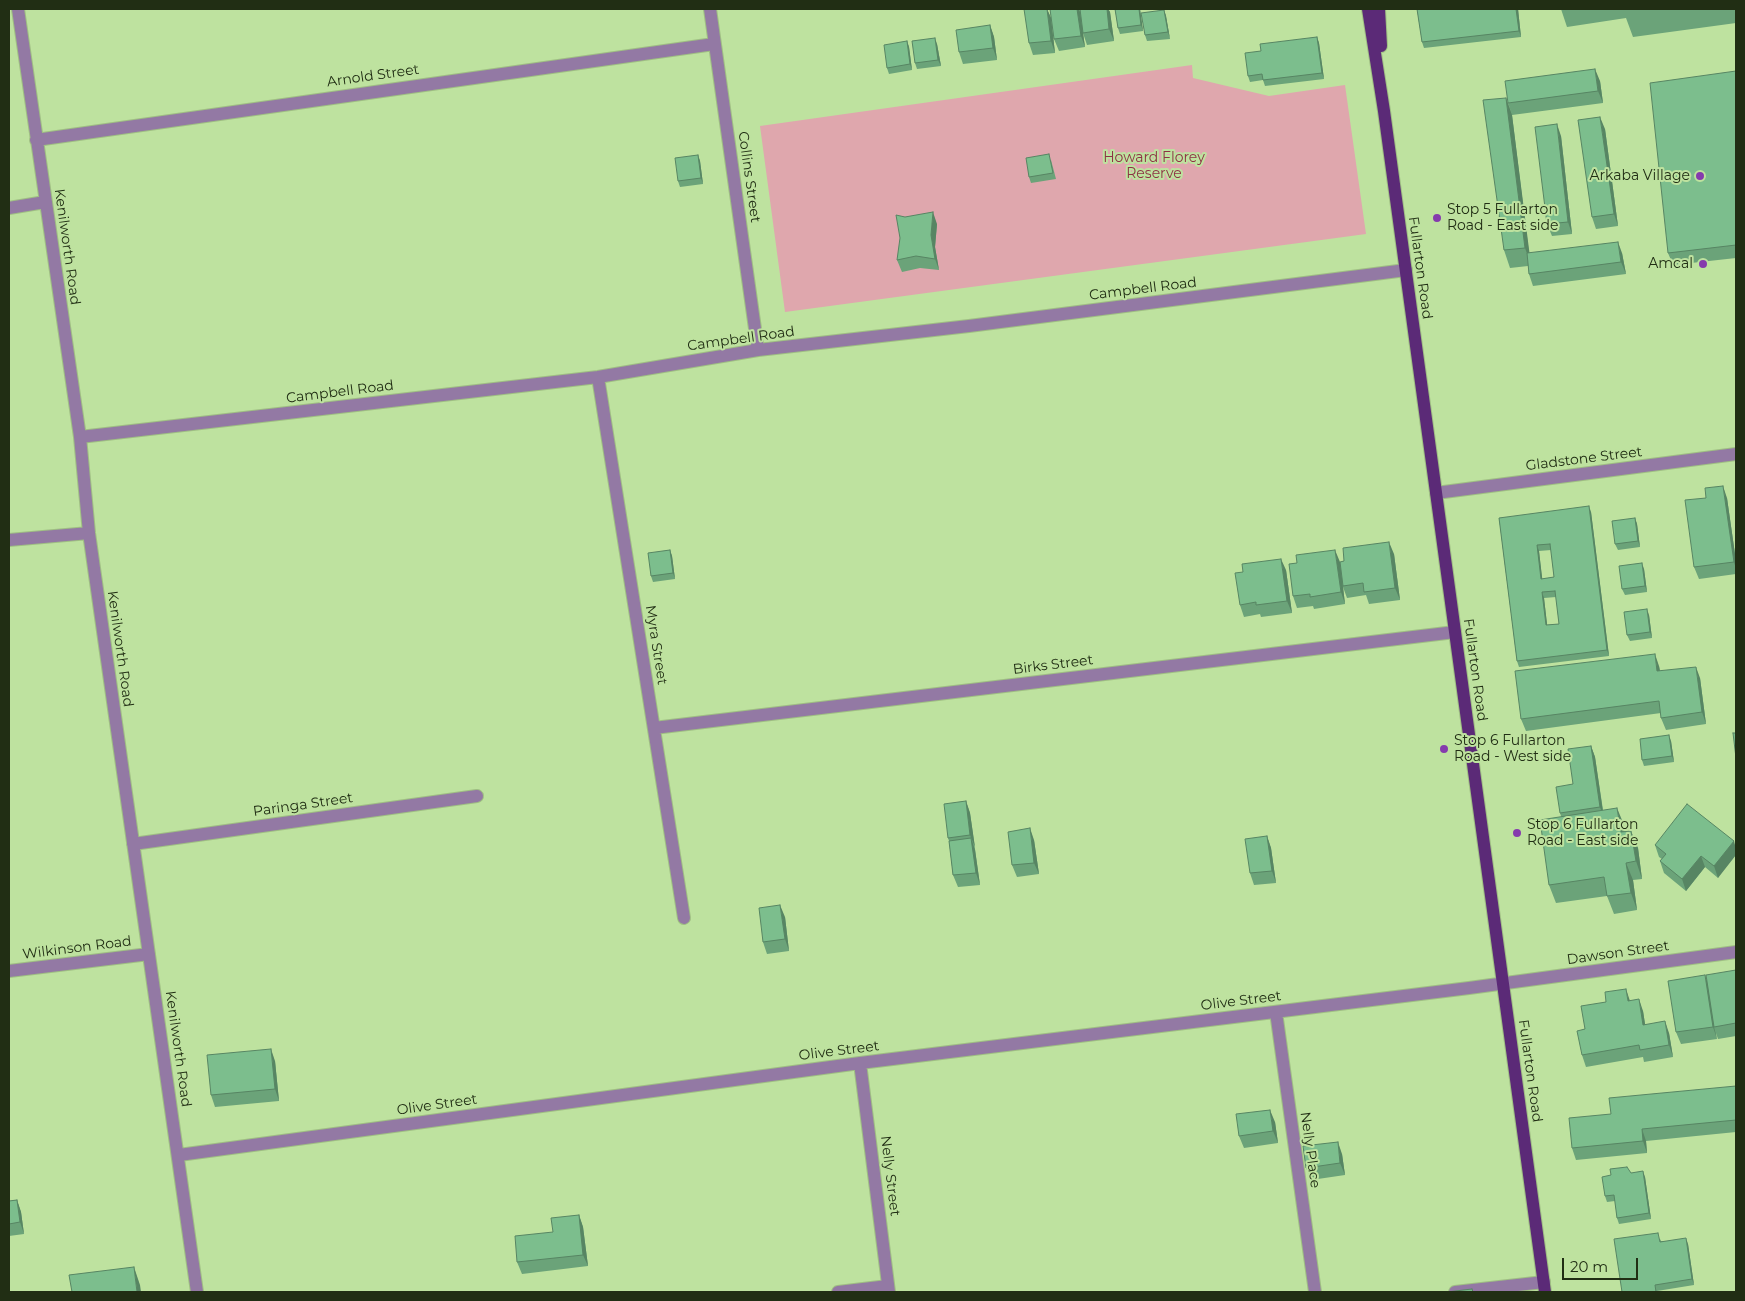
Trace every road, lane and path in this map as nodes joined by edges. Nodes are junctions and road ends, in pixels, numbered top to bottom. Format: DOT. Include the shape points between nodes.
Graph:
graph roads {
  1 [pos="18,9"];
  2 [pos="710,9"];
  3 [pos="1368,9"];
  4 [pos="1379,9"];
  5 [pos="714,44"];
  6 [pos="1384,111"];
  7 [pos="36,140"];
  8 [pos="45,202"];
  9 [pos="9,208"];
  10 [pos="1406,270"];
  11 [pos="758,350"];
  12 [pos="598,377"];
  13 [pos="80,437"];
  14 [pos="1736,454"];
  15 [pos="1436,493"];
  16 [pos="89,533"];
  17 [pos="9,540"];
  18 [pos="1455,632"];
  19 [pos="654,728"];
  20 [pos="477,796"];
  21 [pos="133,844"];
  22 [pos="684,918"];
  23 [pos="1736,952"];
  24 [pos="149,954"];
  25 [pos="9,971"];
  26 [pos="1503,984"];
  27 [pos="1276,1012"];
  28 [pos="860,1063"];
  29 [pos="179,1155"];
  30 [pos="1544,1287"];
  31 [pos="889,1289"];
  32 [pos="197,1292"];
  33 [pos="838,1292"];
  34 [pos="1315,1292"];
  35 [pos="1455,1292"];
  1 -- 7 [label="street, Kenilworth Road"];
  2 -- 5 [label="street, Collins Street"];
  3 -- 6 [label="main road, Fullarton Road"];
  4 -- 6 [label="main road, Fullarton Road"];
  5 -- 7 [label="street, Arnold Street"];
  5 -- 11 [label="street, Collins Street"];
  6 -- 10 [label="main road, Fullarton Road"];
  7 -- 8 [label="street, Kenilworth Road"];
  8 -- 9 [label="street"];
  8 -- 13 [label="street, Kenilworth Road"];
  10 -- 11 [label="street, Campbell Road"];
  10 -- 15 [label="main road, Fullarton Road"];
  11 -- 12 [label="street, Campbell Road"];
  12 -- 13 [label="street, Campbell Road"];
  12 -- 19 [label="street, Myra Street"];
  13 -- 16 [label="street, Kenilworth Road"];
  14 -- 15 [label="street, Gladstone Street"];
  15 -- 18 [label="main road, Fullarton Road"];
  16 -- 17 [label="street"];
  16 -- 21 [label="street, Kenilworth Road"];
  18 -- 19 [label="street, Birks Street"];
  18 -- 26 [label="main road, Fullarton Road"];
  19 -- 22 [label="street, Myra Street"];
  20 -- 21 [label="street, Paringa Street"];
  21 -- 24 [label="street, Kenilworth Road"];
  23 -- 26 [label="street, Dawson Street"];
  24 -- 25 [label="street, Wilkinson Road"];
  24 -- 29 [label="street, Kenilworth Road"];
  26 -- 27 [label="street, Olive Street"];
  26 -- 30 [label="main road, Fullarton Road"];
  27 -- 28 [label="street, Olive Street"];
  27 -- 34 [label="street, Nelly Place"];
  28 -- 29 [label="street, Olive Street"];
  28 -- 31 [label="street, Nelly Street"];
  29 -- 32 [label="street, Kenilworth Road"];
  30 -- 35 [label="street"];
  31 -- 33 [label="street"];
}
